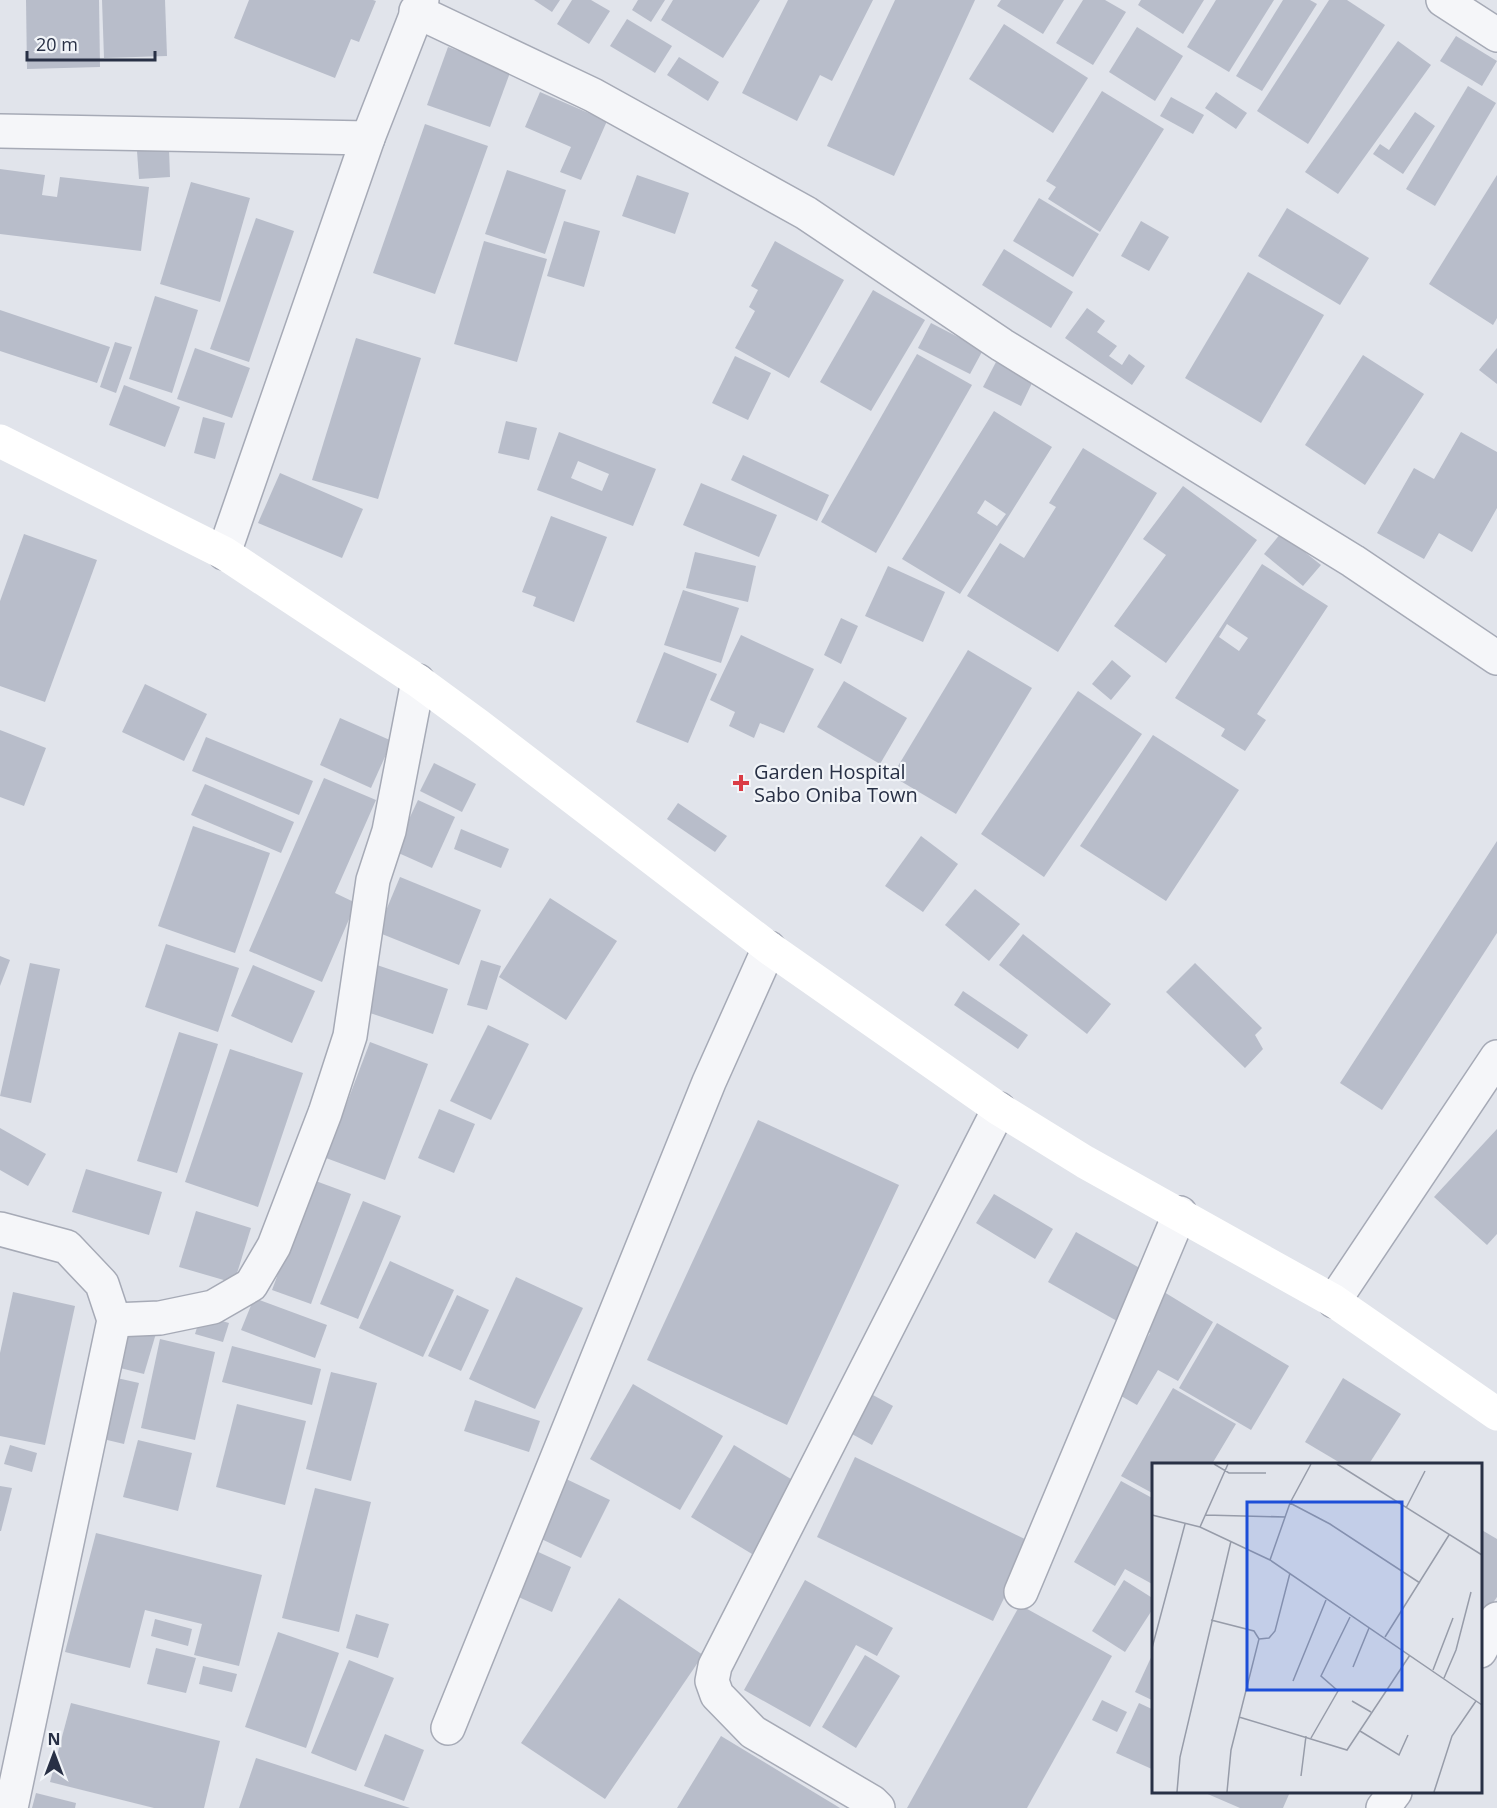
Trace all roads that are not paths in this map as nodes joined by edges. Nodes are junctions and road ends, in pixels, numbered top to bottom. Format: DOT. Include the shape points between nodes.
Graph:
graph roads {
  1 [pos="1443,0"];
  2 [pos="419,5"];
  3 [pos="1497,35"];
  4 [pos="0,131"];
  5 [pos="368,138"];
  6 [pos="0,441"];
  7 [pos="224,553"];
  8 [pos="1497,658"];
  9 [pos="418,681"];
  10 [pos="769,948"];
  11 [pos="1497,1057"];
  12 [pos="999,1109"];
  13 [pos="1180,1214"];
  14 [pos="0,1228"];
  15 [pos="1334,1301"];
  16 [pos="114,1320"];
  17 [pos="1497,1413"];
  18 [pos="1021,1592"];
  19 [pos="1497,1619"];
  20 [pos="1482,1647"];
  21 [pos="448,1728"];
  22 [pos="1394,1793"];
  23 [pos="10,1808"];
  24 [pos="878,1808"];
  25 [pos="1383,1808"];
  1 -- 3 [label="street"];
  2 -- 5 [label="street"];
  2 -- 8 [label="street" via="593,95 806,213 1002,345 1353,561"];
  4 -- 5 [label="street"];
  5 -- 7 [label="street"];
  6 -- 7 [label="main road"];
  7 -- 9 [label="main road"];
  9 -- 10 [label="main road"];
  9 -- 16 [label="street" via="389,831 373,880 350,1036 274,1246 251,1285 213,1307 160,1318"];
  10 -- 12 [label="main road"];
  10 -- 21 [label="street" via="709,1082"];
  11 -- 15 [label="street"];
  12 -- 13 [label="main road"];
  12 -- 24 [label="street" via="755,1585 715,1666 712,1681 717,1695 753,1732"];
  13 -- 15 [label="main road"];
  13 -- 18 [label="street"];
  14 -- 16 [label="street" via="67,1246 102,1284"];
  15 -- 17 [label="main road"];
  16 -- 23 [label="street"];
  19 -- 20 [label="street"];
  22 -- 25 [label="street"];
}
